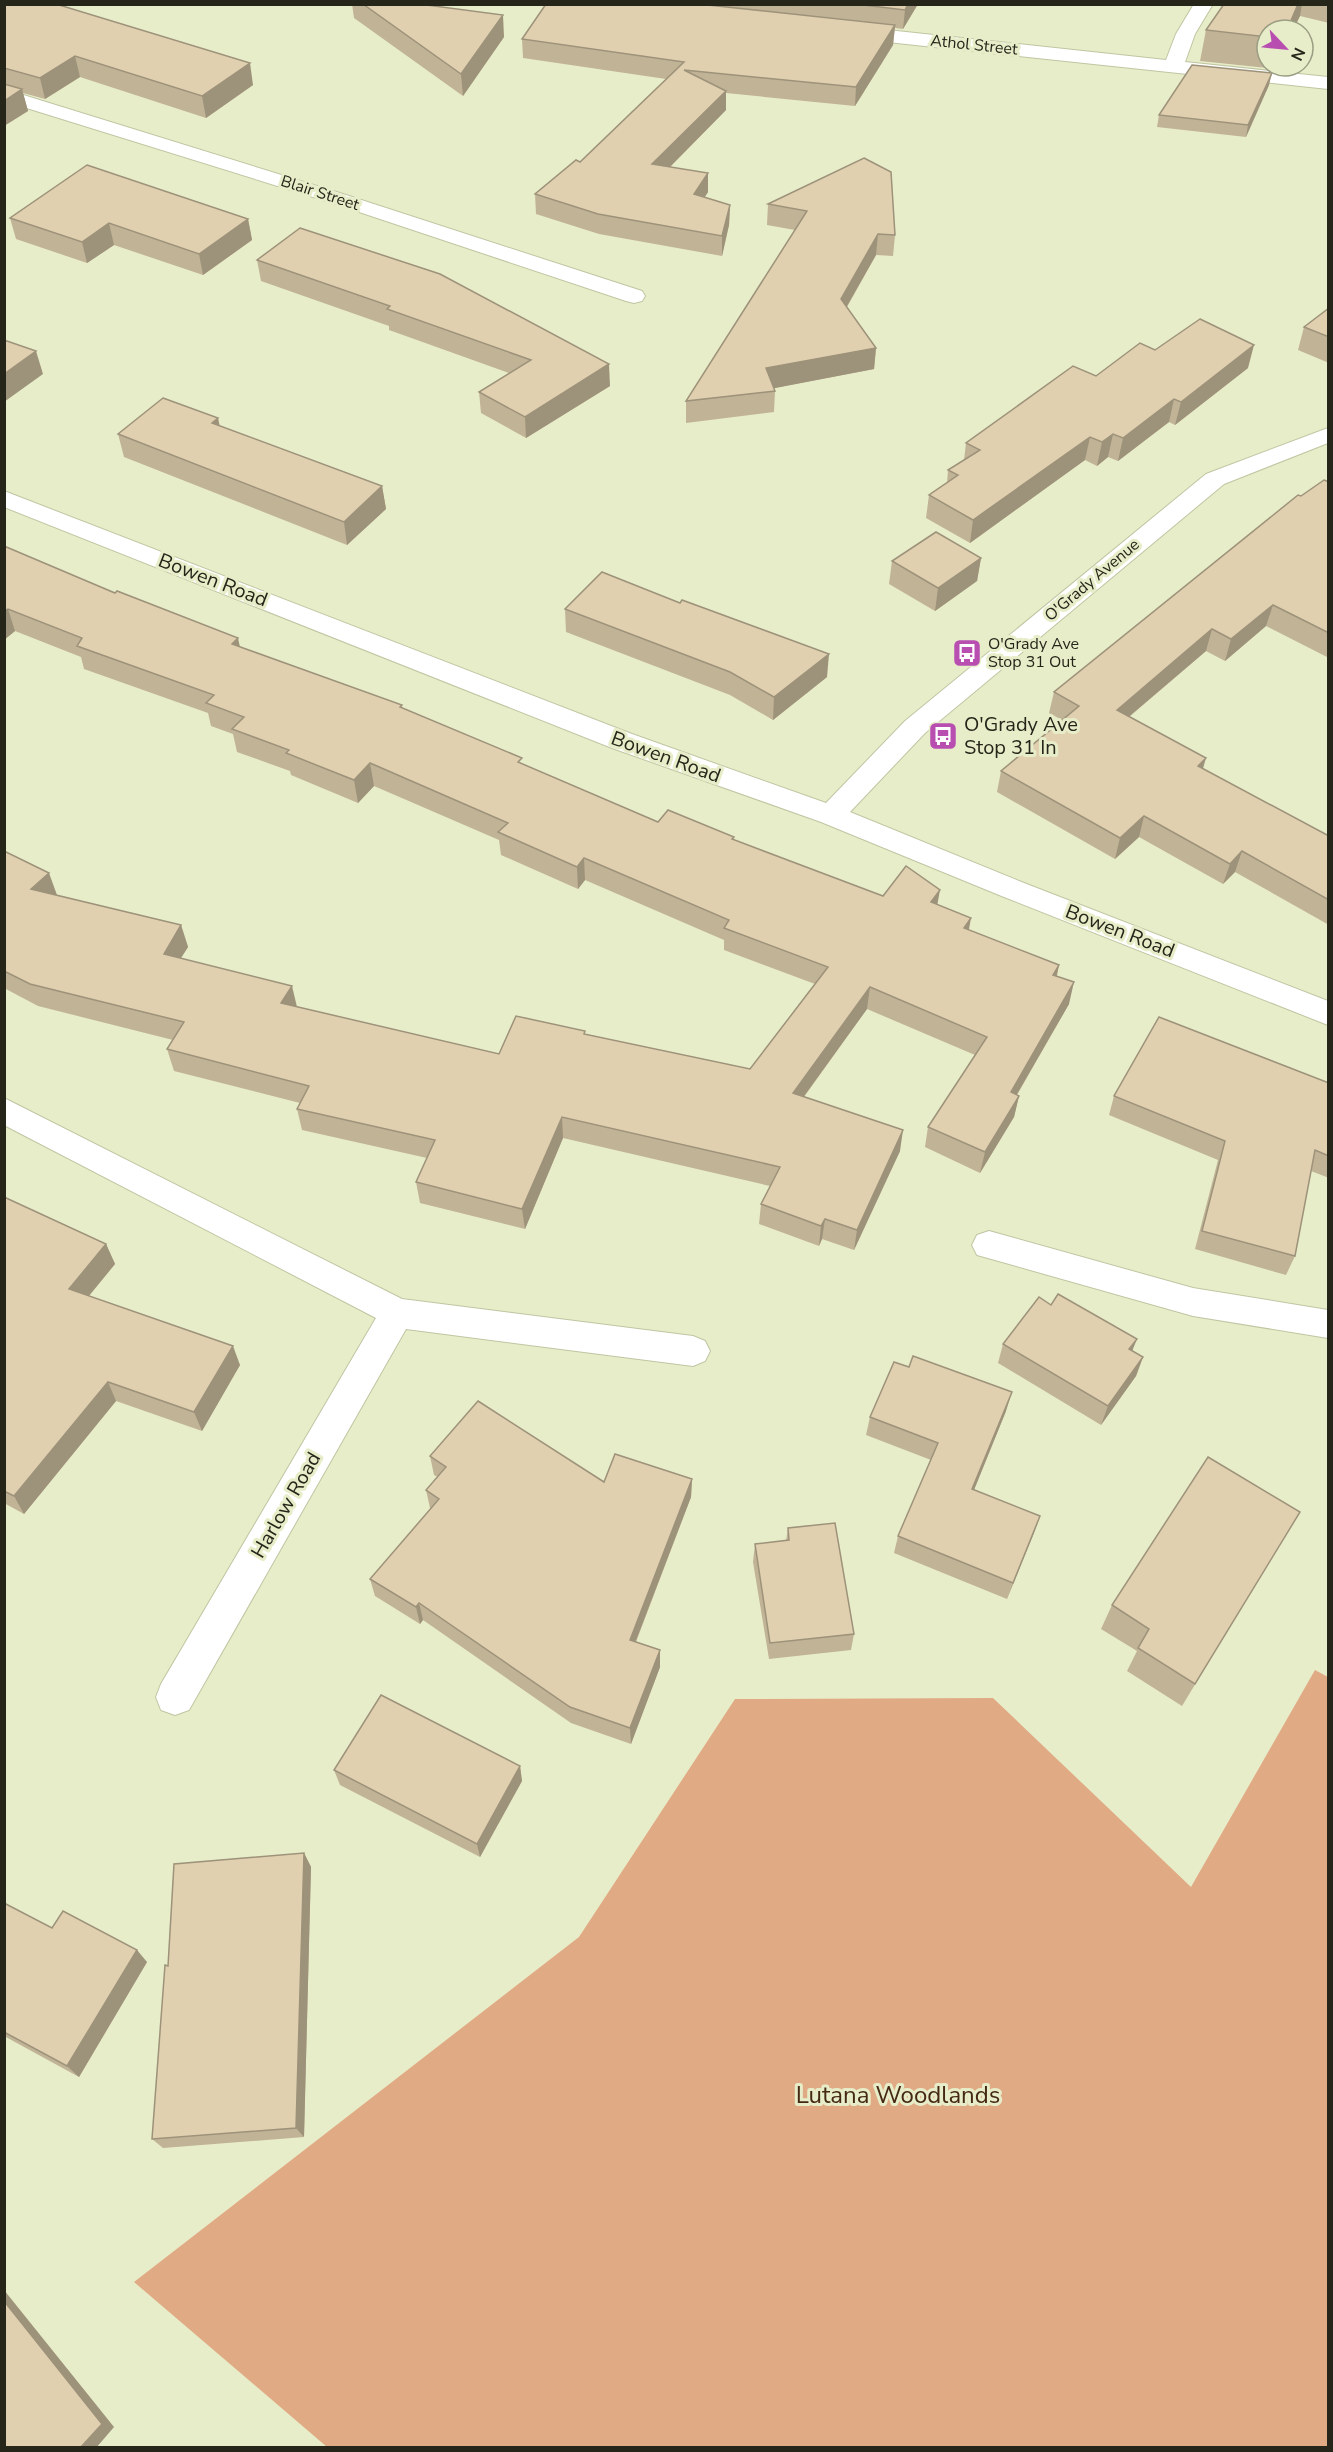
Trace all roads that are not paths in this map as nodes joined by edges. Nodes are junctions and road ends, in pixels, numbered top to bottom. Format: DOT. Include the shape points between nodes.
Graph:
graph roads {
  1 [pos="1204,4"];
  2 [pos="836,31"];
  3 [pos="1174,67"];
  4 [pos="1329,83"];
  5 [pos="4,95"];
  6 [pos="634,296"];
  7 [pos="1329,435"];
  8 [pos="1304,443"];
  9 [pos="1329,455"];
  10 [pos="4,498"];
  11 [pos="831,815"];
  12 [pos="1329,1013"];
  13 [pos="4,1110"];
  14 [pos="989,1245"];
  15 [pos="397,1313"];
  16 [pos="1329,1324"];
  17 [pos="693,1351"];
  18 [pos="175,1697"];
  1 -- 3 [label="street" via="1193,16"];
  2 -- 3 [label="street, Athol Street"];
  3 -- 4 [label="street, Athol Street"];
  5 -- 6 [label="street, Blair Street"];
  7 -- 8 [label="street, O'Grady Avenue"];
  8 -- 9 [label="street"];
  8 -- 11 [label="street, O'Grady Avenue" via="1215,479 915,727"];
  10 -- 11 [label="street, Bowen Road" via="621,741"];
  11 -- 12 [label="street, Bowen Road"];
  13 -- 15 [label="street"];
  14 -- 16 [label="street" via="1193,1302"];
  15 -- 17 [label="street"];
  15 -- 18 [label="street, Harlow Road"];
}
